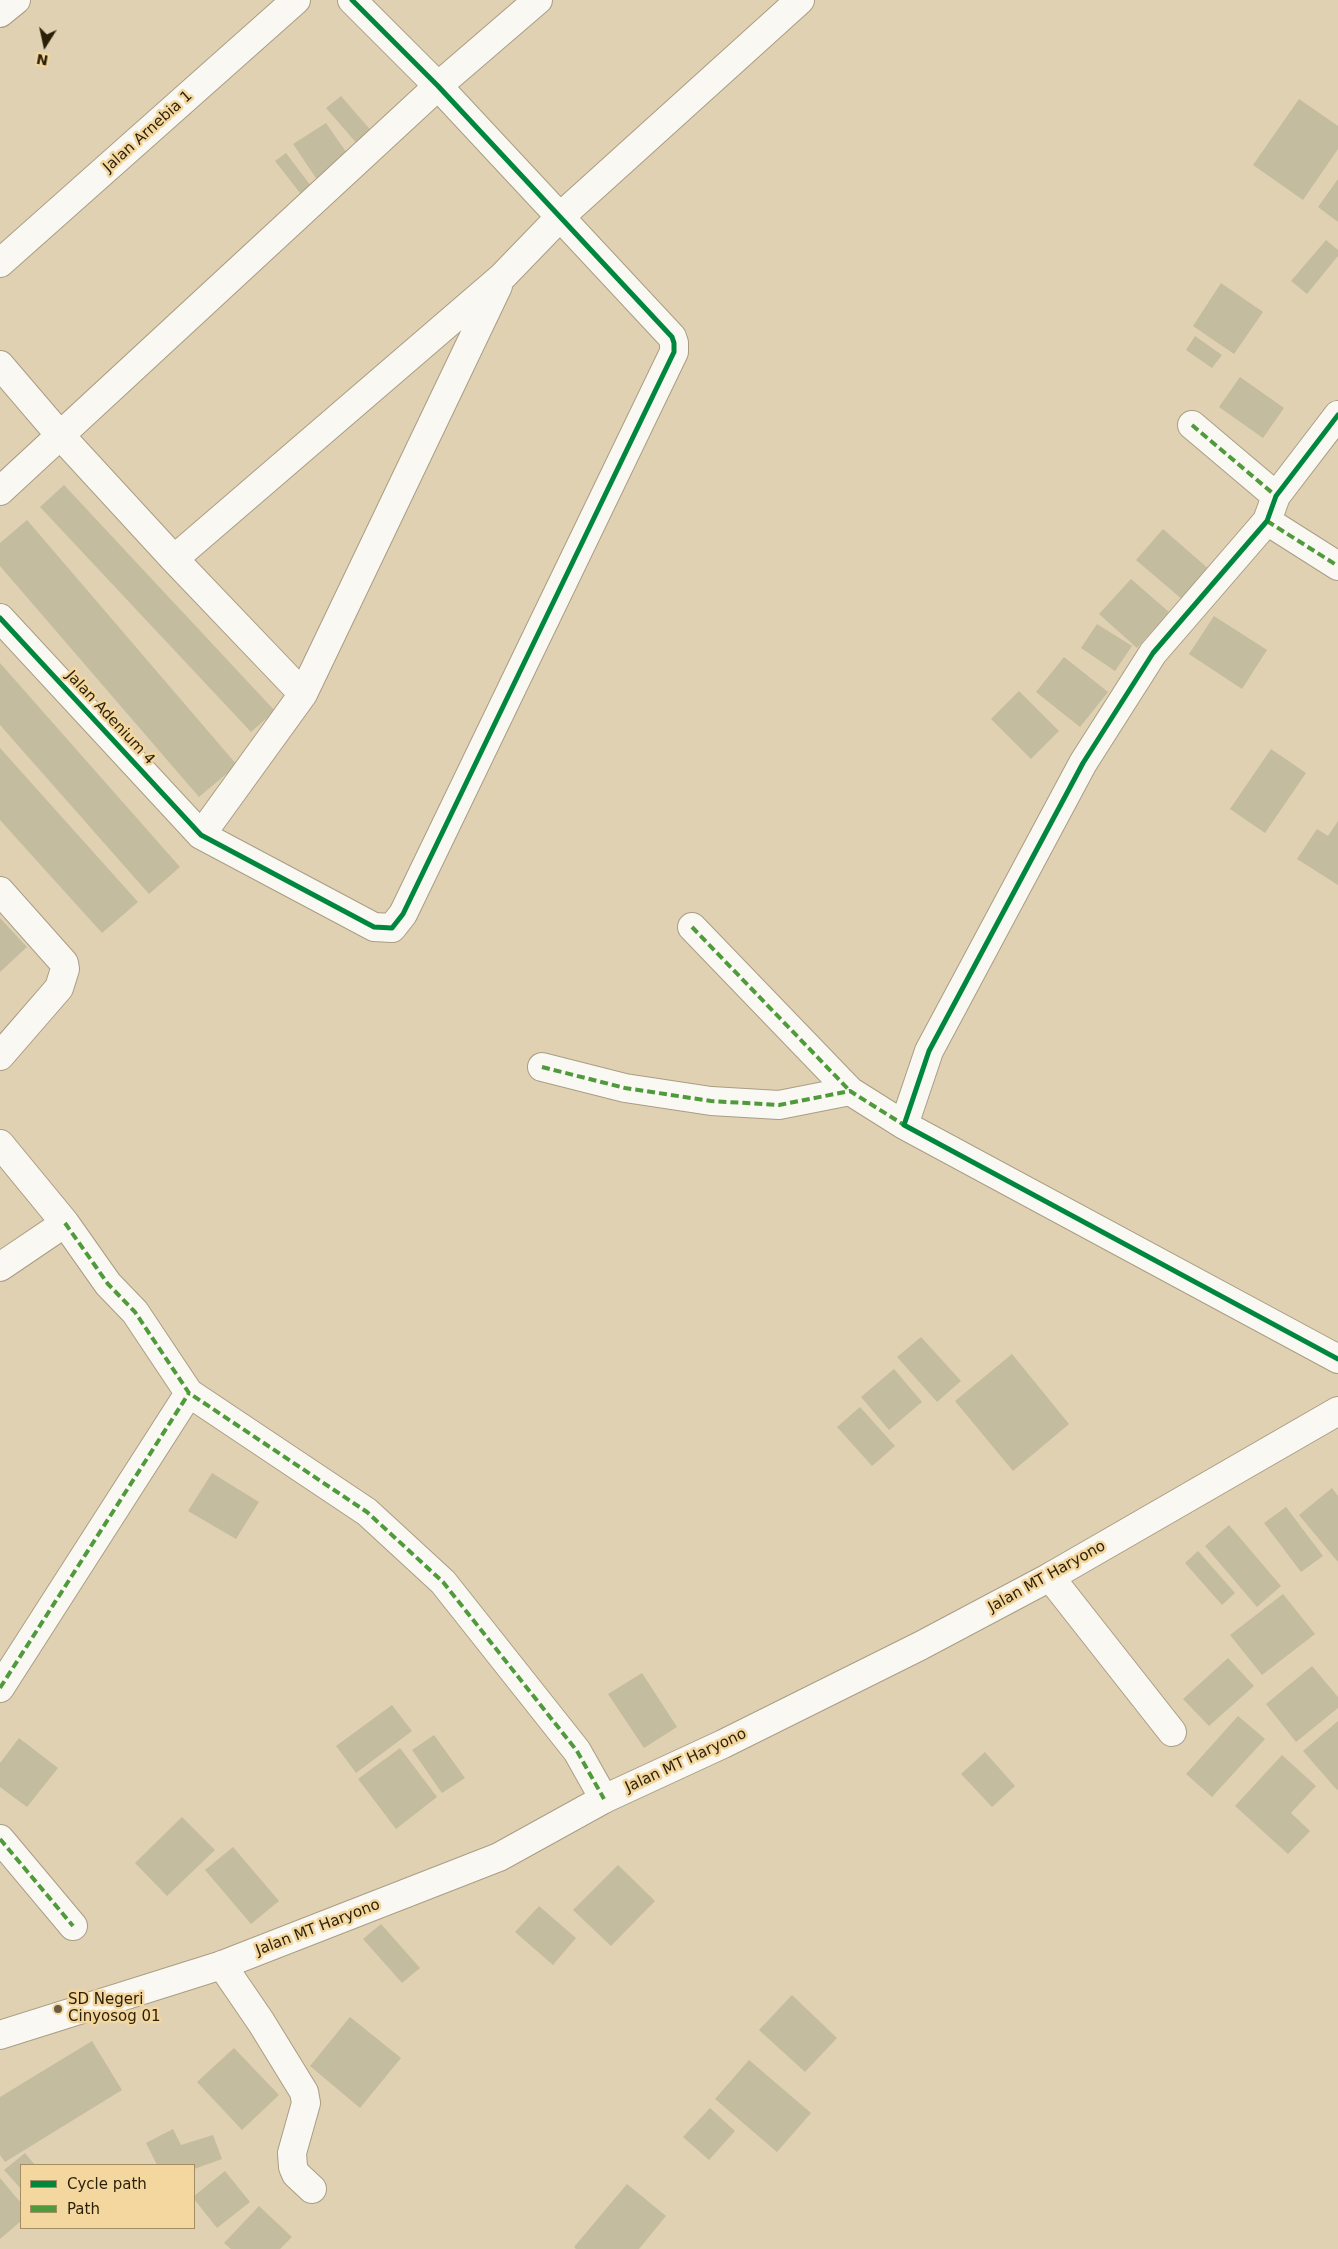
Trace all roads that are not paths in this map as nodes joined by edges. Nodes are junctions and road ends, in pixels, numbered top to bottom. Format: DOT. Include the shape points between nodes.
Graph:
graph roads {
  1 [pos="16,0"];
  2 [pos="296,0"];
  3 [pos="352,0"];
  4 [pos="538,0"];
  5 [pos="800,0"];
  6 [pos="0,14"];
  7 [pos="438,86"];
  8 [pos="560,217"];
  9 [pos="0,263"];
  10 [pos="503,276"];
  11 [pos="0,365"];
  12 [pos="1338,415"];
  13 [pos="1192,425"];
  14 [pos="59,434"];
  15 [pos="0,490"];
  16 [pos="1271,509"];
  17 [pos="174,559"];
  18 [pos="1338,566"];
  19 [pos="0,618"];
  20 [pos="303,694"];
  21 [pos="201,835"];
  22 [pos="0,891"];
  23 [pos="692,927"];
  24 [pos="0,1056"];
  25 [pos="542,1067"];
  26 [pos="850,1091"];
  27 [pos="904,1125"];
  28 [pos="0,1144"];
  29 [pos="72,1233"];
  30 [pos="0,1267"];
  31 [pos="1338,1359"];
  32 [pos="189,1393"];
  33 [pos="1338,1411"];
  34 [pos="1050,1577"];
  35 [pos="0,1688"];
  36 [pos="1172,1732"];
  37 [pos="604,1798"];
  38 [pos="1,1842"];
  39 [pos="73,1926"];
  40 [pos="222,1965"];
  41 [pos="0,2035"];
  42 [pos="312,2189"];
  1 -- 6 [label="street"];
  2 -- 9 [label="street, Jalan Arnebia 1"];
  3 -- 7 [label="street"];
  4 -- 7 [label="street"];
  5 -- 8 [label="street"];
  7 -- 8 [label="street"];
  7 -- 14 [label="street"];
  8 -- 10 [label="street"];
  8 -- 21 [label="street, Jalan Adenium 4" via="672,337 674,352 403,914 392,928 374,927"];
  10 -- 17 [label="street"];
  10 -- 20 [label="street"];
  11 -- 14 [label="street"];
  12 -- 16 [label="street"];
  13 -- 16 [label="street"];
  14 -- 15 [label="street"];
  14 -- 17 [label="street"];
  16 -- 18 [label="street"];
  16 -- 27 [label="street" via="1153,653 1083,763 929,1051"];
  17 -- 20 [label="street"];
  19 -- 21 [label="street, Jalan Adenium 4"];
  20 -- 21 [label="street"];
  22 -- 24 [label="street" via="64,963 65,969 59,988"];
  23 -- 26 [label="street"];
  25 -- 26 [label="street" via="625,1088 711,1101 779,1105"];
  26 -- 27 [label="street"];
  27 -- 31 [label="street"];
  28 -- 29 [label="street"];
  29 -- 30 [label="street"];
  29 -- 32 [label="street" via="108,1284 135,1312"];
  32 -- 35 [label="street"];
  32 -- 37 [label="street" via="367,1512 443,1582 577,1751"];
  33 -- 34 [label="street, Jalan MT Haryono"];
  34 -- 36 [label="street"];
  34 -- 37 [label="street, Jalan MT Haryono" via="732,1740"];
  37 -- 40 [label="street, Jalan MT Haryono" via="499,1858"];
  38 -- 39 [label="street"];
  40 -- 41 [label="street, Jalan MT Haryono"];
  40 -- 42 [label="street" via="304,2092 306,2104 292,2153 293,2166 296,2174"];
}
